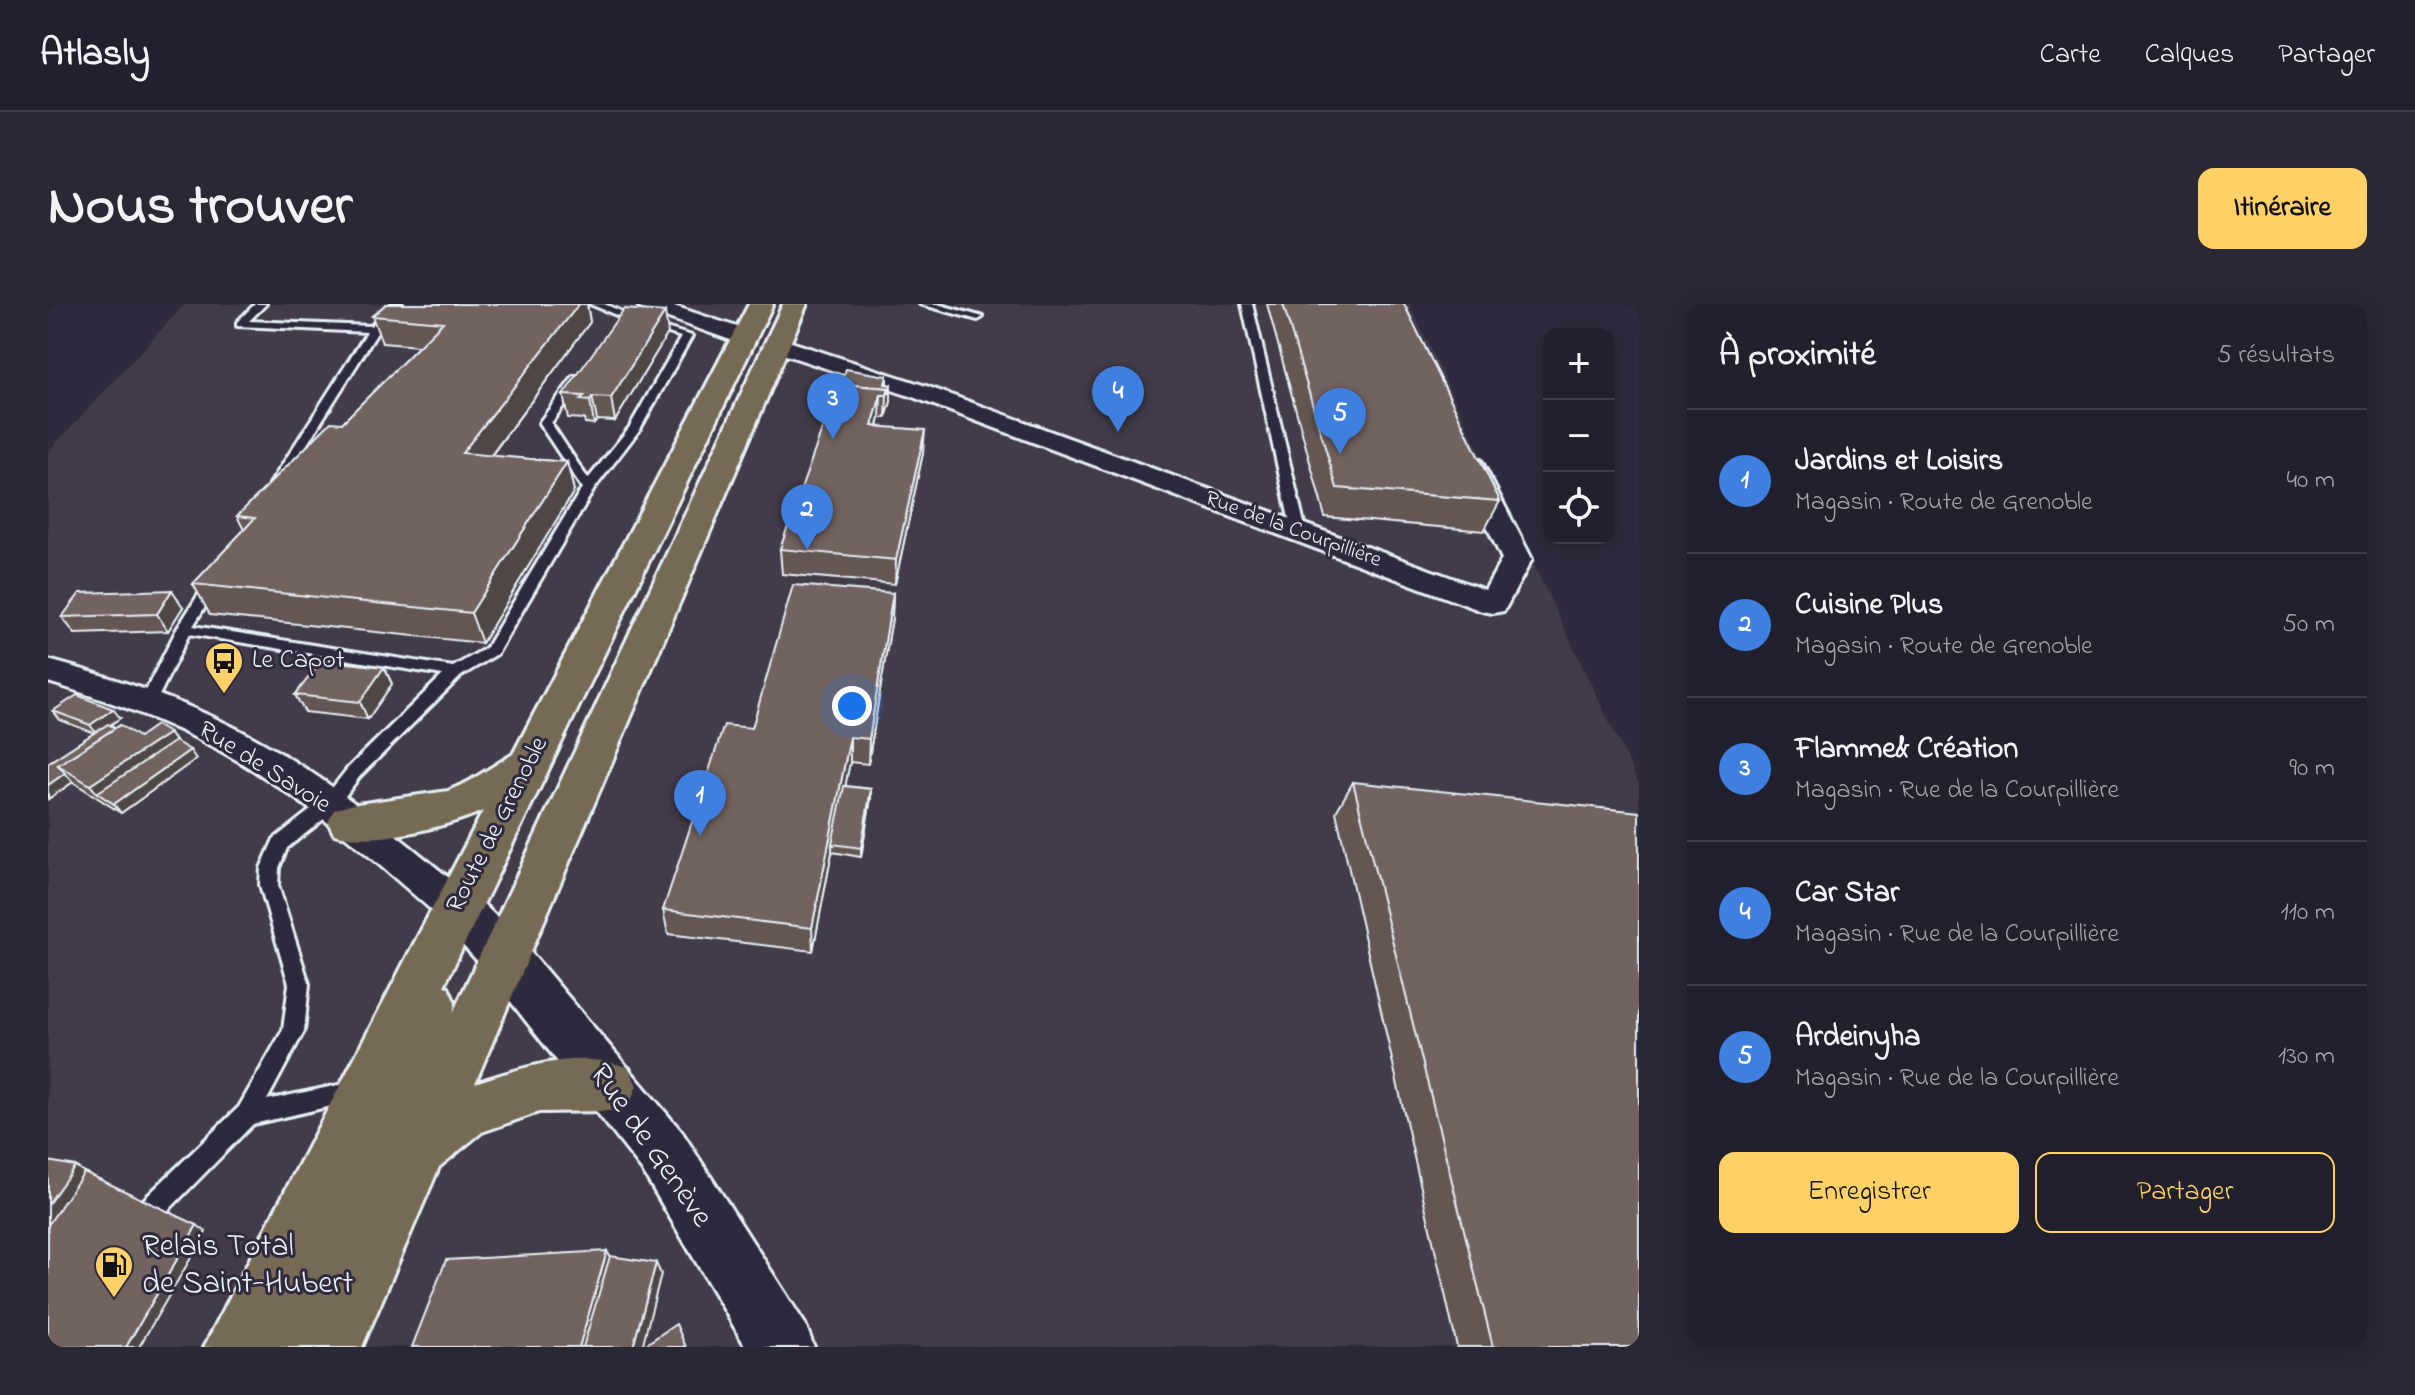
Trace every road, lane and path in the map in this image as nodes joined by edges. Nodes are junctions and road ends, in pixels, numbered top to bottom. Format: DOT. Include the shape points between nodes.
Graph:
graph roads {
  1 [pos="261,304"];
  2 [pos="397,304"];
  3 [pos="595,304"];
  4 [pos="647,304"];
  5 [pos="761,304"];
  6 [pos="795,304"];
  7 [pos="925,304"];
  8 [pos="1247,304"];
  9 [pos="625,315"];
  10 [pos="978,317"];
  11 [pos="616,327"];
  12 [pos="374,329"];
  13 [pos="761,341"];
  14 [pos="589,363"];
  15 [pos="1462,446"];
  16 [pos="588,488"];
  17 [pos="267,498"];
  18 [pos="662,498"];
  19 [pos="1299,532"];
  20 [pos="225,563"];
  21 [pos="184,629"];
  22 [pos="48,671"];
  23 [pos="455,672"];
  24 [pos="148,702"];
  25 [pos="530,761"];
  26 [pos="339,814"];
  27 [pos="457,908"];
  28 [pos="504,956"];
  29 [pos="610,1086"];
  30 [pos="365,1089"];
  31 [pos="247,1115"];
  32 [pos="418,1150"];
  33 [pos="125,1236"];
  34 [pos="236,1347"];
  35 [pos="288,1347"];
  36 [pos="330,1347"];
  37 [pos="782,1347"];
  1 -- 12 [label="lane" via="241,324"];
  2 -- 12 [label="lane"];
  3 -- 9 [label="lane"];
  4 -- 13 [label="street, Rue de la Courpillière"];
  5 -- 13 [label="main road, Route de Grenoble"];
  6 -- 13 [label="main road, Route de Grenoble"];
  7 -- 10 [label="lane"];
  8 -- 19 [label="lane"];
  9 -- 11 [label="lane"];
  9 -- 16 [label="lane" via="687,336 634,429"];
  12 -- 17 [label="lane"];
  13 -- 18 [label="main road, Route de Grenoble"];
  13 -- 19 [label="street, Rue de la Courpillière" via="918,391"];
  13 -- 28 [label="main road, Route de Grenoble"];
  14 -- 16 [label="lane" via="545,423"];
  15 -- 19 [label="street, Rue de la Courpillière" via="1517,559 1493,604"];
  16 -- 23 [label="lane" via="492,651"];
  18 -- 25 [label="main road, Route de Grenoble"];
  18 -- 28 [label="main road" via="644,581 534,824"];
  20 -- 21 [label="lane"];
  21 -- 23 [label="lane"];
  21 -- 24 [label="lane"];
  22 -- 24 [label="street, Rue de Savoie"];
  23 -- 26 [label="lane" via="354,772"];
  24 -- 26 [label="street, Rue de Savoie" via="222,736"];
  25 -- 26 [label="main road" via="499,787 449,809"];
  25 -- 27 [label="main road, Route de Grenoble"];
  26 -- 27 [label="street, Rue de Savoie"];
  26 -- 31 [label="lane" via="280,844 270,868 269,885 299,984 293,1031"];
  27 -- 28 [label="street, Rue de Genève"];
  27 -- 30 [label="main road, Route de Grenoble"];
  27 -- 35 [label="main road" via="414,1063"];
  28 -- 29 [label="street, Rue de Genève"];
  28 -- 32 [label="main road, Route de Grenoble"];
  29 -- 32 [label="main road" via="539,1087 464,1112"];
  29 -- 37 [label="street, Rue de Genève" via="662,1151"];
  30 -- 31 [label="lane"];
  30 -- 34 [label="main road, Route de Grenoble"];
  31 -- 33 [label="lane"];
  32 -- 36 [label="main road, Route de Grenoble"];
}
